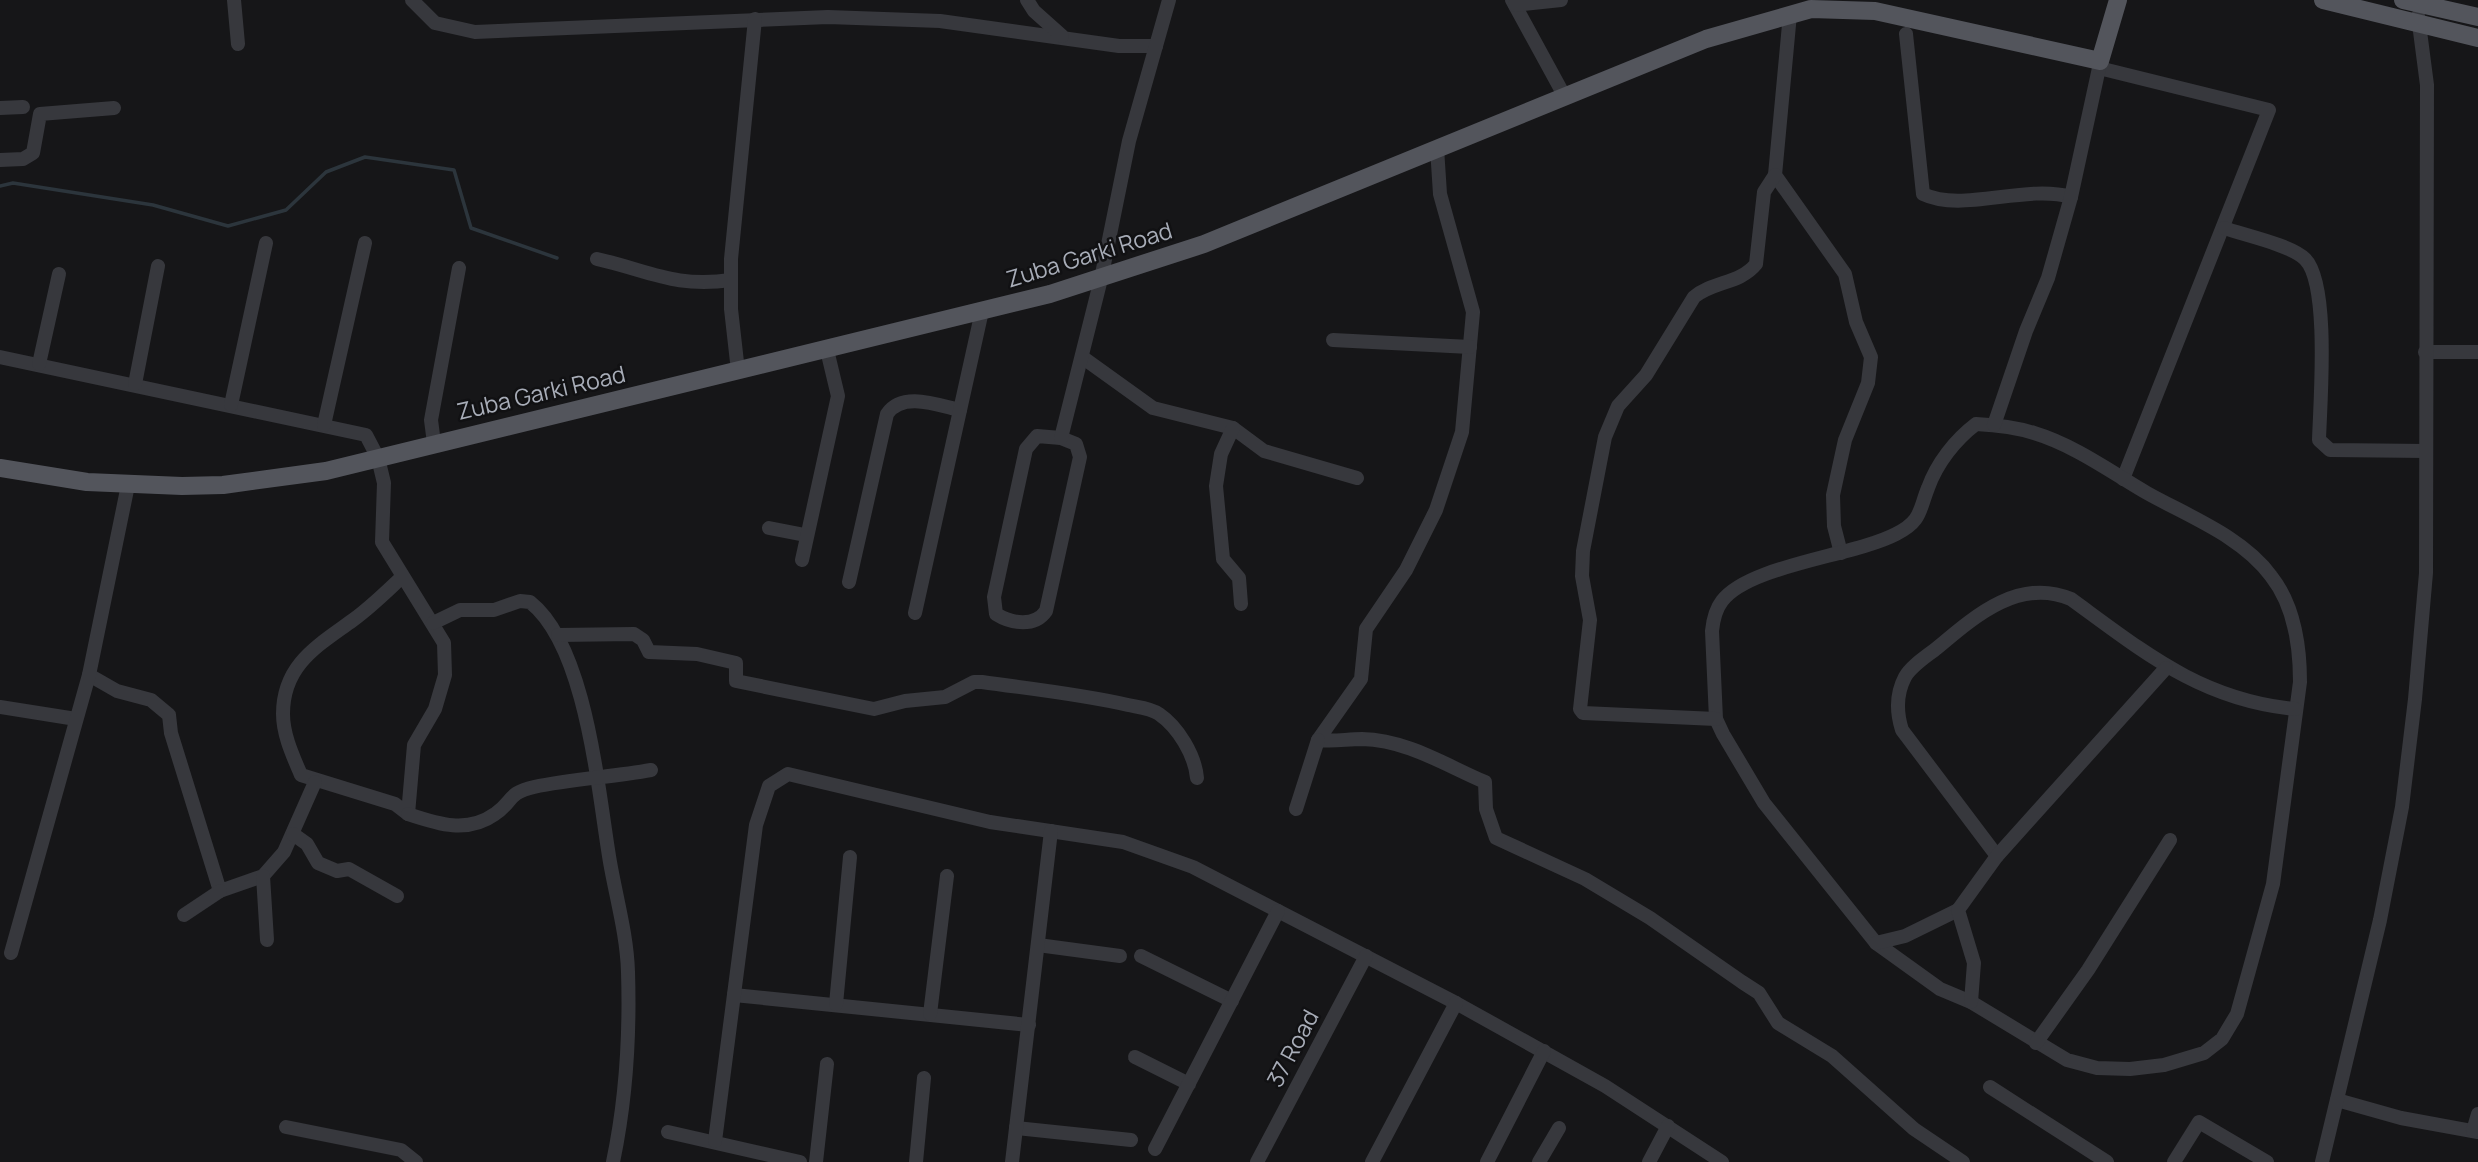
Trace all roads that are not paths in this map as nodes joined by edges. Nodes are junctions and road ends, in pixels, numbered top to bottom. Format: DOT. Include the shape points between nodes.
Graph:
graph roads {
  1 [pos="234,0"];
  2 [pos="412,0"];
  3 [pos="1027,0"];
  4 [pos="1169,0"];
  5 [pos="1561,0"];
  6 [pos="2118,0"];
  7 [pos="2323,0"];
  8 [pos="2412,1"];
  9 [pos="1514,3"];
  10 [pos="1790,14"];
  11 [pos="2478,17"];
  12 [pos="755,19"];
  13 [pos="2418,25"];
  14 [pos="1906,34"];
  15 [pos="1063,37"];
  16 [pos="2478,38"];
  17 [pos="238,44"];
  18 [pos="1156,46"];
  19 [pos="2100,65"];
  20 [pos="1565,97"];
  21 [pos="23,107"];
  22 [pos="0,108"];
  23 [pos="114,108"];
  24 [pos="1437,149"];
  25 [pos="0,160"];
  26 [pos="1775,175"];
  27 [pos="2070,197"];
  28 [pos="2224,228"];
  29 [pos="266,243"];
  30 [pos="365,243"];
  31 [pos="597,259"];
  32 [pos="158,266"];
  33 [pos="459,268"];
  34 [pos="59,275"];
  35 [pos="1101,279"];
  36 [pos="731,280"];
  37 [pos="982,311"];
  38 [pos="1333,340"];
  39 [pos="1470,347"];
  40 [pos="827,350"];
  41 [pos="2425,352"];
  42 [pos="2478,352"];
  43 [pos="1082,356"];
  44 [pos="0,357"];
  45 [pos="39,364"];
  46 [pos="738,370"];
  47 [pos="135,384"];
  48 [pos="231,405"];
  49 [pos="960,410"];
  50 [pos="324,425"];
  51 [pos="1994,425"];
  52 [pos="1233,428"];
  53 [pos="1061,438"];
  54 [pos="434,443"];
  55 [pos="2426,451"];
  56 [pos="378,458"];
  57 [pos="0,468"];
  58 [pos="1357,478"];
  59 [pos="2123,479"];
  60 [pos="128,485"];
  61 [pos="769,528"];
  62 [pos="805,536"];
  63 [pos="1841,553"];
  64 [pos="802,560"];
  65 [pos="402,577"];
  66 [pos="849,582"];
  67 [pos="1241,604"];
  68 [pos="915,613"];
  69 [pos="433,623"];
  70 [pos="558,635"];
  71 [pos="2166,668"];
  72 [pos="89,675"];
  73 [pos="0,707"];
  74 [pos="2294,709"];
  75 [pos="76,719"];
  76 [pos="1716,719"];
  77 [pos="1318,740"];
  78 [pos="651,770"];
  79 [pos="1197,778"];
  80 [pos="596,779"];
  81 [pos="315,782"];
  82 [pos="1296,809"];
  83 [pos="408,814"];
  84 [pos="1051,831"];
  85 [pos="293,834"];
  86 [pos="2170,840"];
  87 [pos="1997,856"];
  88 [pos="850,858"];
  89 [pos="262,876"];
  90 [pos="947,876"];
  91 [pos="219,891"];
  92 [pos="397,896"];
  93 [pos="1958,910"];
  94 [pos="1278,911"];
  95 [pos="184,915"];
  96 [pos="267,940"];
  97 [pos="1876,943"];
  98 [pos="1038,945"];
  99 [pos="11,953"];
  100 [pos="1120,956"];
  101 [pos="1141,956"];
  102 [pos="1366,956"];
  103 [pos="734,995"];
  104 [pos="1232,1001"];
  105 [pos="1971,1002"];
  106 [pos="1456,1003"];
  107 [pos="836,1004"];
  108 [pos="930,1014"];
  109 [pos="1029,1026"];
  110 [pos="2036,1043"];
  111 [pos="1544,1051"];
  112 [pos="1135,1057"];
  113 [pos="827,1064"];
  114 [pos="924,1079"];
  115 [pos="1189,1084"];
  116 [pos="1990,1087"];
  117 [pos="2337,1100"];
  118 [pos="2478,1114"];
  119 [pos="1668,1126"];
  120 [pos="286,1127"];
  121 [pos="1016,1128"];
  122 [pos="1559,1128"];
  123 [pos="668,1132"];
  124 [pos="2475,1132"];
  125 [pos="1131,1140"];
  126 [pos="715,1142"];
  127 [pos="1155,1149"];
  128 [pos="416,1162"];
  129 [pos="612,1162"];
  130 [pos="800,1162"];
  131 [pos="816,1162"];
  132 [pos="916,1162"];
  133 [pos="1012,1162"];
  134 [pos="1257,1162"];
  135 [pos="1372,1162"];
  136 [pos="1487,1162"];
  137 [pos="1539,1162"];
  138 [pos="1649,1162"];
  139 [pos="1722,1162"];
  140 [pos="1963,1162"];
  141 [pos="2107,1162"];
  142 [pos="2174,1162"];
  143 [pos="2267,1162"];
  144 [pos="2322,1162"];
  1 -- 17 [label="street"];
  2 -- 12 [label="street" via="435,23 475,32"];
  3 -- 15 [label="street"];
  4 -- 18 [label="street"];
  5 -- 9 [label="street"];
  6 -- 19 [label="main road"];
  7 -- 13 [label="main road"];
  8 -- 11 [label="main road"];
  8 -- 13 [label="street"];
  9 -- 20 [label="street"];
  10 -- 19 [label="main road, Zuba Garki Road" via="1811,9 1875,11"];
  10 -- 20 [label="main road, Zuba Garki Road" via="1706,39"];
  10 -- 26 [label="street"];
  12 -- 15 [label="street" via="940,21"];
  12 -- 36 [label="street"];
  13 -- 16 [label="main road"];
  13 -- 41 [label="street" via="2427,85"];
  14 -- 27 [label="street" via="1923,194 1942,200 2043,191"];
  15 -- 18 [label="street" via="1119,46"];
  18 -- 35 [label="street" via="1129,141"];
  19 -- 27 [label="street"];
  19 -- 28 [label="street" via="2269,110"];
  20 -- 24 [label="main road, Zuba Garki Road"];
  21 -- 22 [label="street"];
  23 -- 25 [label="street" via="40,114 33,153 23,159"];
  24 -- 35 [label="main road, Zuba Garki Road" via="1204,244"];
  24 -- 39 [label="street" via="1440,194 1473,312"];
  26 -- 63 [label="street" via="1845,274 1856,322 1871,357 1868,383 1845,440 1833,495"];
  26 -- 76 [label="street" via="1764,192 1756,264 1736,279 1703,289 1694,297 1646,375 1618,406 1605,437 1583,551 1582,576 1590,620 1583,713"];
  27 -- 51 [label="street" via="2048,278"];
  28 -- 55 [label="street" via="2295,253 2310,267 2322,332 2319,440 2330,450"];
  28 -- 59 [label="street"];
  29 -- 48 [label="street"];
  30 -- 50 [label="street"];
  31 -- 36 [label="street" via="688,284"];
  32 -- 47 [label="street"];
  33 -- 54 [label="street" via="431,420"];
  34 -- 45 [label="street"];
  35 -- 37 [label="main road, Zuba Garki Road"];
  35 -- 43 [label="street"];
  36 -- 46 [label="street"];
  37 -- 40 [label="main road, Zuba Garki Road"];
  37 -- 49 [label="street"];
  38 -- 39 [label="street"];
  39 -- 77 [label="street" via="1462,432 1436,510 1406,570 1366,629 1360,679"];
  40 -- 46 [label="main road, Zuba Garki Road"];
  40 -- 62 [label="street" via="838,396"];
  41 -- 42 [label="street"];
  41 -- 55 [label="street"];
  43 -- 52 [label="street" via="1153,408"];
  43 -- 53 [label="street"];
  44 -- 45 [label="street"];
  45 -- 47 [label="street"];
  46 -- 54 [label="main road, Zuba Garki Road"];
  47 -- 48 [label="street"];
  48 -- 50 [label="street"];
  49 -- 66 [label="street" via="920,401 892,406"];
  49 -- 68 [label="street"];
  50 -- 56 [label="street" via="366,435"];
  51 -- 59 [label="street" via="2064,445"];
  51 -- 63 [label="street" via="1976,424 1960,436 1927,489 1925,507 1909,527"];
  52 -- 58 [label="street" via="1264,451"];
  52 -- 67 [label="street" via="1221,454 1216,486 1223,559 1239,578"];
  53 -- 53 [label="street" via="1076,444 1080,457 1046,611 1034,623 1001,617 994,597 1026,449 1037,436"];
  54 -- 56 [label="main road, Zuba Garki Road"];
  55 -- 117 [label="street" via="2426,573 2402,807"];
  56 -- 60 [label="main road, Zuba Garki Road" via="326,471 235,483"];
  56 -- 65 [label="street" via="386,499 382,542"];
  57 -- 60 [label="main road, Zuba Garki Road"];
  59 -- 74 [label="street" via="2249,553 2272,576 2286,601 2298,645 2300,682"];
  60 -- 72 [label="street"];
  61 -- 62 [label="street"];
  62 -- 64 [label="street"];
  63 -- 76 [label="street" via="1766,575 1723,600 1712,631"];
  65 -- 69 [label="street"];
  65 -- 81 [label="street" via="307,652 289,684 282,713 286,737 301,775"];
  69 -- 70 [label="street" via="460,610 494,610 520,601 530,602"];
  69 -- 83 [label="street" via="444,643 445,675 435,709 414,745"];
  70 -- 79 [label="street" via="634,635 649,652 697,654 736,663 736,681 874,709 945,697 974,682 1098,698 1156,712 1184,743 1196,765"];
  70 -- 80 [label="street" via="589,727"];
  71 -- 74 [label="street" via="2257,705"];
  71 -- 87 [label="street"];
  71 -- 87 [label="street" via="2071,599 2054,592 2036,592 1999,602 1970,620 1906,674 1898,696 1902,730"];
  72 -- 75 [label="street"];
  72 -- 91 [label="street" via="117,691 151,701 169,715 170,733"];
  73 -- 75 [label="street"];
  74 -- 110 [label="street" via="2273,884 2244,994 2222,1039 2204,1053 2130,1069 2097,1068 2067,1060"];
  75 -- 99 [label="street"];
  76 -- 97 [label="street" via="1764,803"];
  77 -- 82 [label="street"];
  77 -- 140 [label="street" via="1362,739 1412,749 1485,782 1486,809 1496,838 1585,879 1759,993 1778,1023 1832,1056 1914,1129"];
  78 -- 80 [label="street"];
  80 -- 83 [label="street" via="511,795 495,814 472,826 444,826"];
  80 -- 129 [label="street" via="628,969 625,1089"];
  81 -- 83 [label="street" via="341,785 395,804"];
  81 -- 85 [label="street"];
  84 -- 94 [label="street" via="1154,851"];
  84 -- 98 [label="street"];
  84 -- 103 [label="street" via="990,822 799,775 780,777 769,786 757,825"];
  85 -- 89 [label="street"];
  85 -- 92 [label="street" via="307,844 318,863 337,871 349,869"];
  86 -- 110 [label="street"];
  87 -- 93 [label="street"];
  88 -- 107 [label="street"];
  89 -- 91 [label="street"];
  89 -- 96 [label="street"];
  90 -- 108 [label="street"];
  91 -- 95 [label="street"];
  93 -- 97 [label="street" via="1905,936"];
  93 -- 105 [label="street" via="1974,963"];
  94 -- 102 [label="street"];
  94 -- 104 [label="street"];
  97 -- 105 [label="street" via="1940,989"];
  98 -- 100 [label="street"];
  98 -- 109 [label="street"];
  101 -- 104 [label="street"];
  102 -- 106 [label="street"];
  102 -- 134 [label="street, 37 Road"];
  103 -- 107 [label="street"];
  103 -- 126 [label="street"];
  104 -- 115 [label="street"];
  105 -- 110 [label="street"];
  106 -- 111 [label="street"];
  106 -- 135 [label="street"];
  107 -- 108 [label="street"];
  108 -- 109 [label="street"];
  109 -- 121 [label="street"];
  111 -- 119 [label="street"];
  111 -- 136 [label="street"];
  112 -- 115 [label="street"];
  113 -- 131 [label="street"];
  114 -- 132 [label="street"];
  115 -- 127 [label="street"];
  116 -- 141 [label="street"];
  117 -- 124 [label="street"];
  117 -- 144 [label="street"];
  118 -- 124 [label="street"];
  119 -- 138 [label="street"];
  119 -- 139 [label="street"];
  120 -- 128 [label="street" via="401,1150"];
  121 -- 125 [label="street"];
  121 -- 133 [label="street"];
  122 -- 137 [label="street"];
  123 -- 126 [label="street"];
  126 -- 130 [label="street"];
  142 -- 143 [label="street" via="2199,1122"];
}
